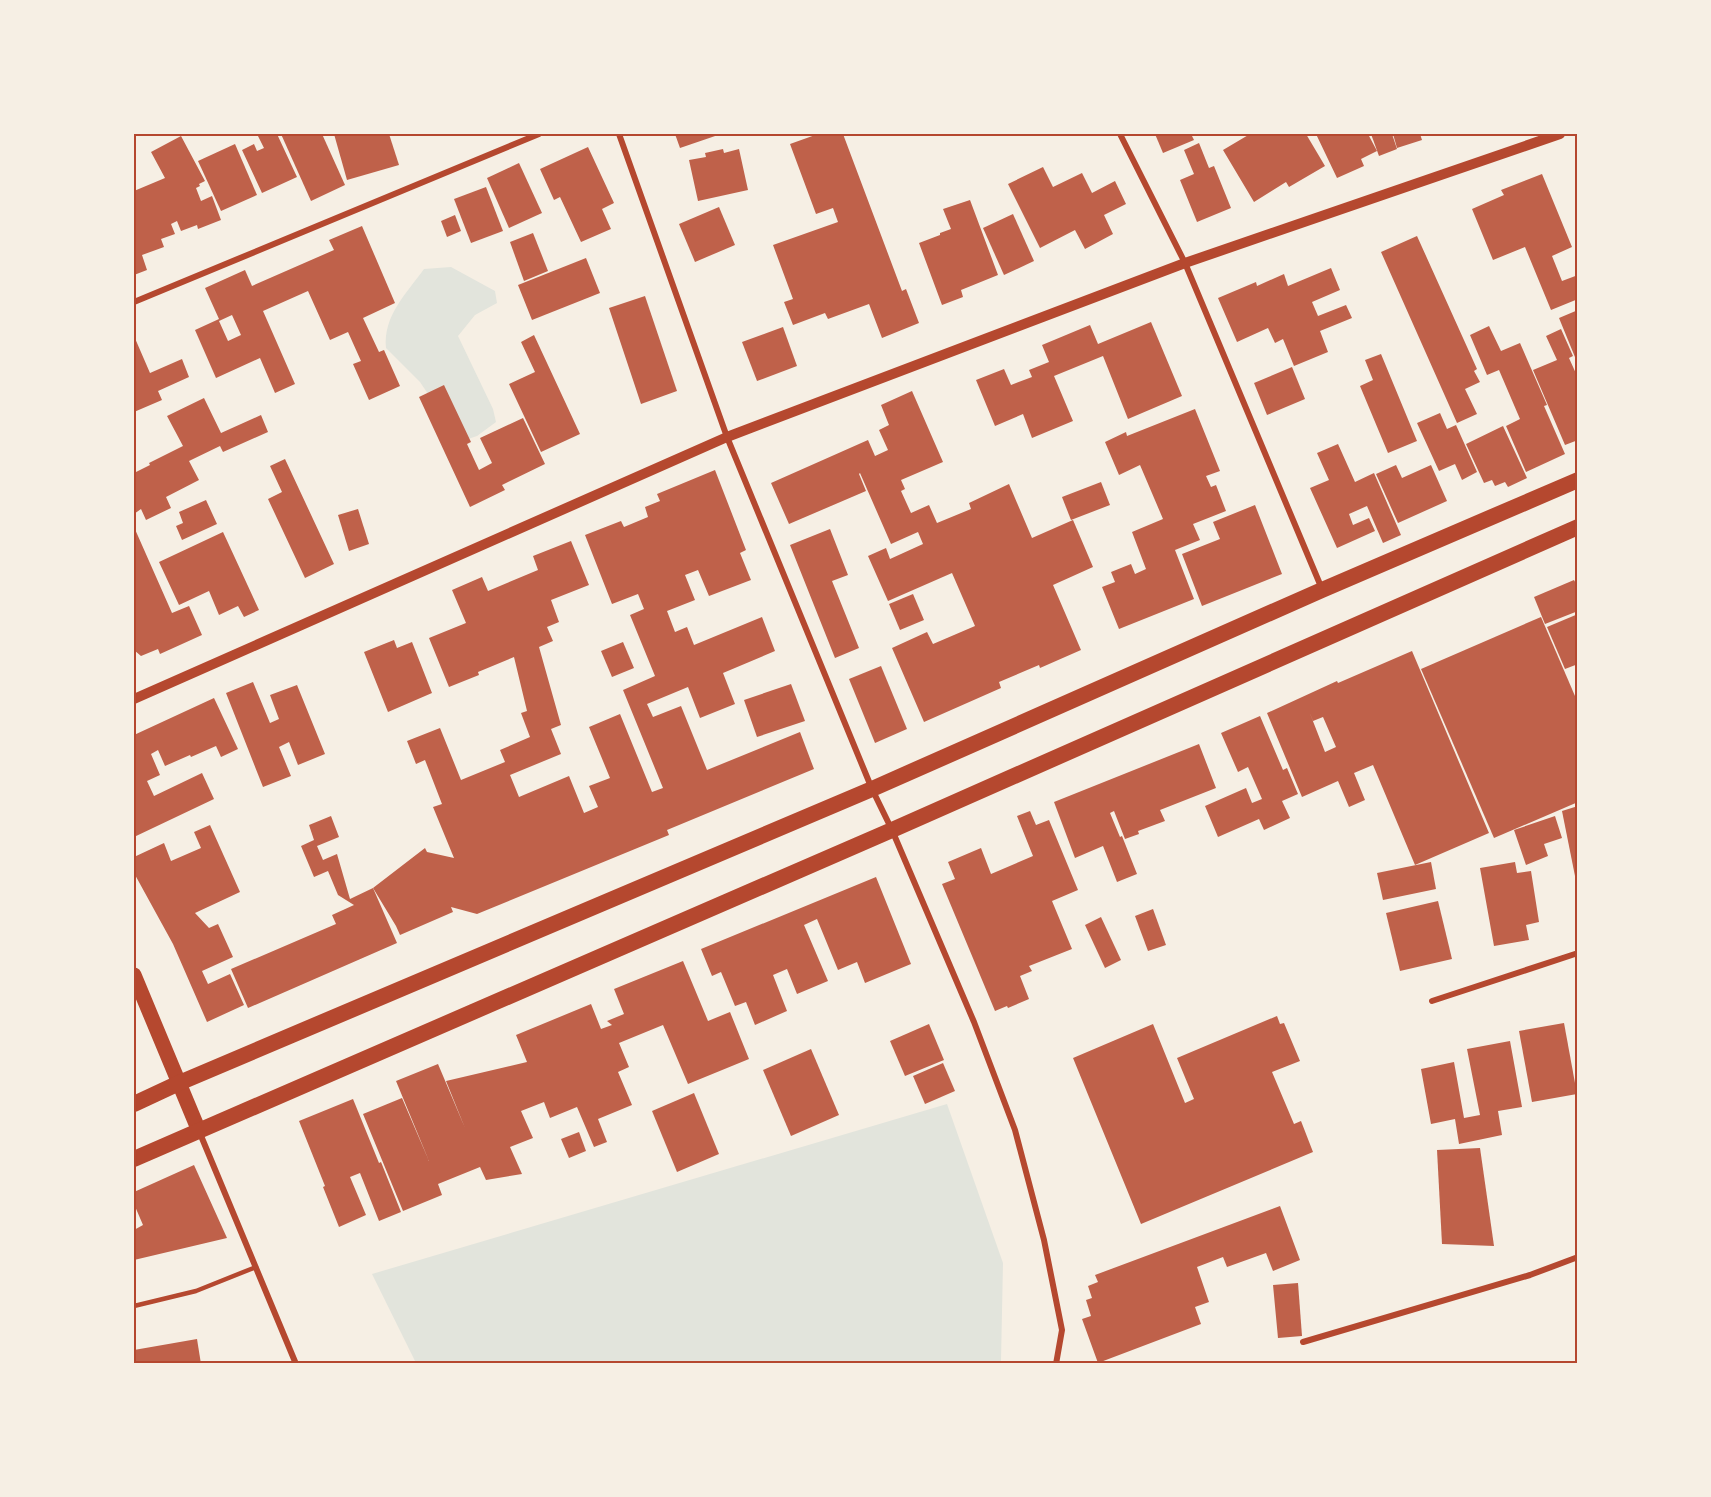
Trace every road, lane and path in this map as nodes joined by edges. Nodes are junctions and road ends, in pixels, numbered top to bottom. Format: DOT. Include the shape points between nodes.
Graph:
graph roads {
  1 [pos="539,134"];
  2 [pos="619,134"];
  3 [pos="1120,134"];
  4 [pos="1560,134"];
  5 [pos="1185,263"];
  6 [pos="134,302"];
  7 [pos="727,437"];
  8 [pos="1578,480"];
  9 [pos="1578,527"];
  10 [pos="1322,590"];
  11 [pos="134,699"];
  12 [pos="872,789"];
  13 [pos="892,830"];
  14 [pos="1578,953"];
  15 [pos="134,975"];
  16 [pos="1432,1001"];
  17 [pos="179,1083"];
  18 [pos="134,1104"];
  19 [pos="199,1131"];
  20 [pos="134,1159"];
  21 [pos="1578,1257"];
  22 [pos="256,1267"];
  23 [pos="134,1306"];
  24 [pos="1303,1342"];
  25 [pos="296,1364"];
  26 [pos="1056,1364"];
  1 -- 6 [label="street"];
  2 -- 7 [label="street"];
  3 -- 5 [label="street"];
  4 -- 5 [label="street"];
  5 -- 7 [label="street"];
  5 -- 10 [label="street"];
  7 -- 11 [label="street"];
  7 -- 12 [label="street"];
  8 -- 10 [label="highway"];
  9 -- 13 [label="highway"];
  10 -- 12 [label="highway"];
  12 -- 13 [label="street"];
  12 -- 17 [label="highway"];
  13 -- 19 [label="highway"];
  13 -- 26 [label="street" via="974,1022 1015,1130 1044,1240 1062,1330"];
  14 -- 16 [label="street"];
  15 -- 17 [label="main road"];
  17 -- 18 [label="highway"];
  17 -- 19 [label="main road"];
  19 -- 20 [label="highway"];
  19 -- 22 [label="street"];
  21 -- 24 [label="street" via="1530,1275"];
  22 -- 23 [label="lane" via="196,1291"];
  22 -- 25 [label="street"];
}
